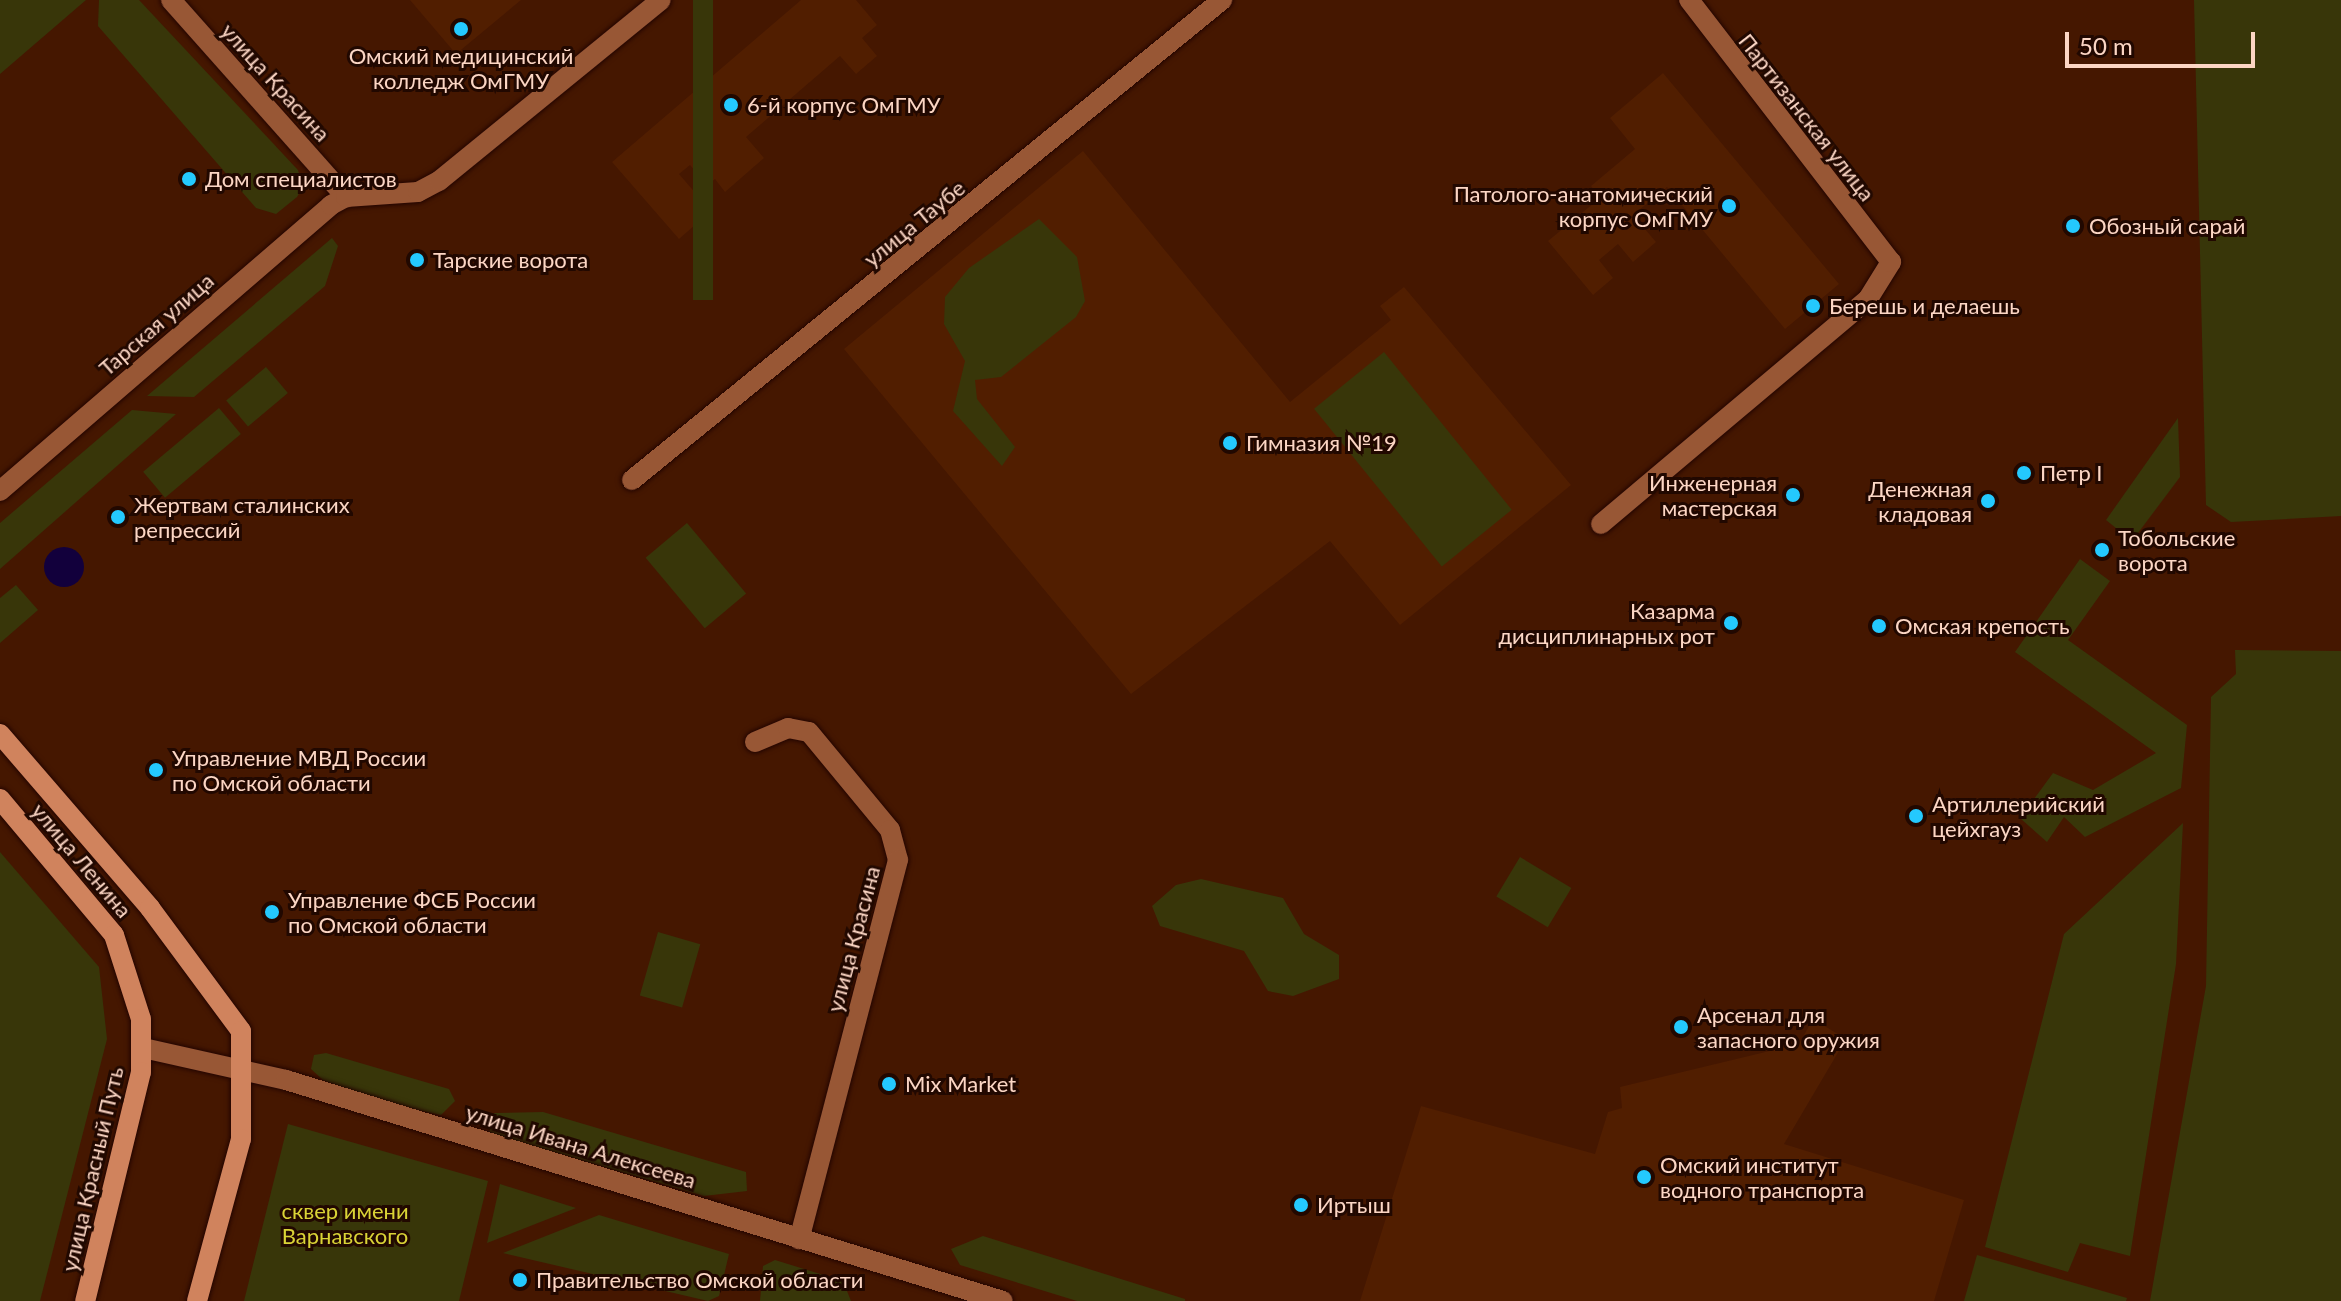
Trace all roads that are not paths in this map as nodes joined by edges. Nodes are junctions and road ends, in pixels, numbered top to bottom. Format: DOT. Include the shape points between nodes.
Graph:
graph roads {
  1 [pos="171,0"];
  2 [pos="661,0"];
  3 [pos="1222,0"];
  4 [pos="1689,0"];
  5 [pos="346,197"];
  6 [pos="632,480"];
  7 [pos="0,491"];
  8 [pos="1601,524"];
  9 [pos="0,734"];
  10 [pos="755,742"];
  11 [pos="0,799"];
  12 [pos="143,1048"];
  13 [pos="246,1074"];
  14 [pos="799,1239"];
  15 [pos="85,1301"];
  16 [pos="197,1301"];
  17 [pos="1003,1301"];
  1 -- 5 [label="street, улица Красина"];
  2 -- 5 [label="street" via="439,181 399,196"];
  3 -- 6 [label="street, улица Таубе"];
  4 -- 8 [label="street, Партизанская улица" via="1891,262 1868,299"];
  5 -- 7 [label="street, Тарская улица"];
  9 -- 13 [label="main road, улица Ленина" via="230,1009"];
  10 -- 14 [label="street, улица Красина" via="788,728 809,732 890,830 898,860"];
  11 -- 12 [label="main road, улица Ленина" via="114,935 135,989"];
  12 -- 13 [label="street, улица Ивана Алексеева"];
  12 -- 15 [label="main road, улица Красный Путь"];
  13 -- 14 [label="street, улица Ивана Алексеева" via="286,1080"];
  13 -- 16 [label="main road" via="241,1139"];
  14 -- 17 [label="street, улица Ивана Алексеева"];
}
